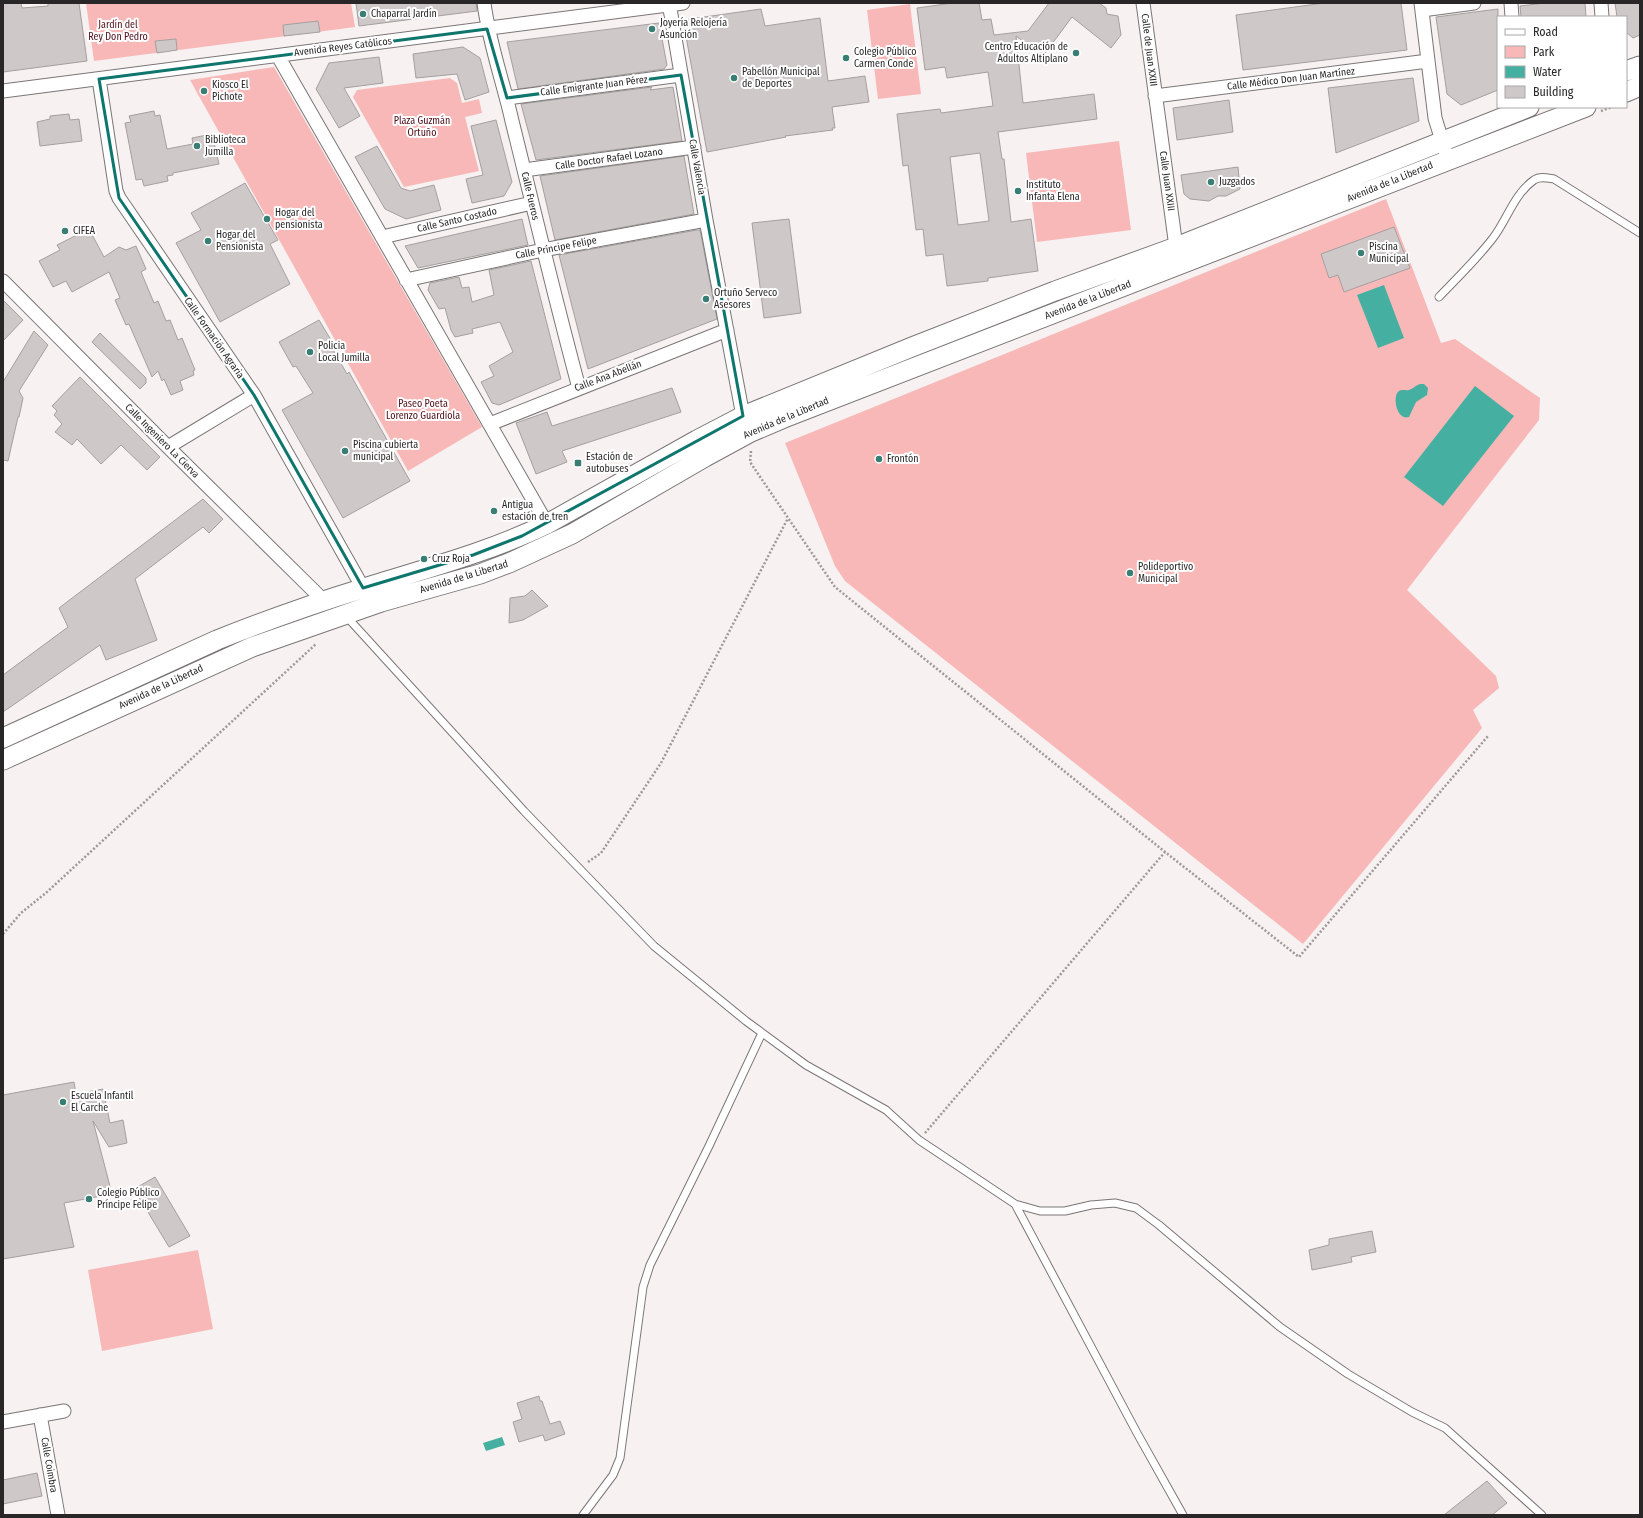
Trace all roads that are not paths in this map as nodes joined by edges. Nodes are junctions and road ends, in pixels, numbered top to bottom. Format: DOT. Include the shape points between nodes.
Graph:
graph roads {
  1 [pos="484,3"];
  2 [pos="683,3"];
  3 [pos="1143,3"];
  4 [pos="1474,3"];
  5 [pos="1510,3"];
  6 [pos="1601,3"];
  7 [pos="669,4"];
  8 [pos="1422,6"];
  9 [pos="1512,16"];
  10 [pos="1602,16"];
  11 [pos="487,28"];
  12 [pos="278,56"];
  13 [pos="1428,61"];
  14 [pos="1640,66"];
  15 [pos="1627,71"];
  16 [pos="681,75"];
  17 [pos="99,79"];
  18 [pos="1640,86"];
  19 [pos="3,91"];
  20 [pos="1627,92"];
  21 [pos="1155,96"];
  22 [pos="507,98"];
  23 [pos="1526,108"];
  24 [pos="1592,109"];
  25 [pos="1442,140"];
  26 [pos="694,147"];
  27 [pos="1448,160"];
  28 [pos="524,170"];
  29 [pos="532,203"];
  30 [pos="706,220"];
  31 [pos="1640,233"];
  32 [pos="382,237"];
  33 [pos="543,250"];
  34 [pos="1179,255"];
  35 [pos="406,280"];
  36 [pos="3,281"];
  37 [pos="1439,297"];
  38 [pos="727,330"];
  39 [pos="579,388"];
  40 [pos="254,395"];
  41 [pos="490,424"];
  42 [pos="748,436"];
  43 [pos="168,447"];
  44 [pos="547,524"];
  45 [pos="363,588"];
  46 [pos="320,602"];
  47 [pos="344,614"];
  48 [pos="3,738"];
  49 [pos="3,760"];
  50 [pos="762,1033"];
  51 [pos="1015,1204"];
  52 [pos="64,1411"];
  53 [pos="40,1415"];
  54 [pos="3,1422"];
  55 [pos="58,1515"];
  56 [pos="583,1515"];
  57 [pos="1183,1515"];
  58 [pos="1542,1515"];
  1 -- 11 [label="street, Calle Fueros"];
  2 -- 7 [label="street, Avenida Reyes Católicos"];
  3 -- 21 [label="street, Calle de Juan XXIII"];
  4 -- 8 [label="street"];
  5 -- 9 [label="street"];
  6 -- 10 [label="street"];
  7 -- 11 [label="street, Avenida Reyes Católicos"];
  7 -- 16 [label="street, Calle Valencia"];
  8 -- 13 [label="street"];
  11 -- 12 [label="street, Avenida Reyes Católicos"];
  11 -- 22 [label="street, Calle Fueros"];
  12 -- 17 [label="street, Avenida Reyes Católicos"];
  12 -- 32 [label="street"];
  13 -- 21 [label="street, Calle Médico Don Juan Martínez"];
  13 -- 25 [label="street" via="1435,118"];
  14 -- 15 [label="main road"];
  16 -- 22 [label="street, Calle Emigrante Juan Pérez"];
  16 -- 26 [label="street, Calle Valencia"];
  17 -- 19 [label="street, Avenida Reyes Católicos"];
  17 -- 40 [label="street, Calle Formación Agraria" via="119,198"];
  18 -- 20 [label="main road"];
  21 -- 34 [label="street, Calle Juan XXIII"];
  22 -- 28 [label="street, Calle Fueros"];
  23 -- 25 [label="main road"];
  24 -- 27 [label="main road, Avenida de la Libertad"];
  25 -- 27 [label="street"];
  25 -- 34 [label="main road"];
  26 -- 28 [label="street, Calle Doctor Rafael Lozano"];
  26 -- 30 [label="street, Calle Valencia"];
  27 -- 34 [label="main road, Avenida de la Libertad"];
  28 -- 29 [label="street, Calle Fueros"];
  29 -- 32 [label="street, Calle Santo Costado"];
  29 -- 33 [label="street, Calle Fueros"];
  30 -- 33 [label="street, Calle Príncipe Felipe"];
  30 -- 38 [label="street, Calle Valencia"];
  31 -- 37 [label="lane" via="1554,179 1543,177 1534,180 1523,191 1494,237"];
  32 -- 35 [label="street"];
  33 -- 35 [label="street, Calle Príncipe Felipe"];
  33 -- 39 [label="street, Calle Fueros"];
  34 -- 42 [label="main road" via="1055,291 919,344"];
  35 -- 41 [label="street"];
  36 -- 43 [label="street, Calle Ingeniero La Cierva"];
  38 -- 39 [label="street, Calle Ana Abellán"];
  38 -- 42 [label="street, Calle Valencia"];
  39 -- 41 [label="street, Calle Ana Abellán"];
  40 -- 43 [label="street"];
  40 -- 45 [label="street, Calle Formación Agraria"];
  41 -- 44 [label="street"];
  42 -- 44 [label="main road" via="697,440"];
  42 -- 47 [label="main road, Avenida de la Libertad" via="667,478 572,534 509,563"];
  43 -- 46 [label="street, Calle Ingeniero La Cierva" via="318,595"];
  44 -- 45 [label="main road" via="473,555"];
  45 -- 46 [label="main road"];
  46 -- 48 [label="main road" via="218,640"];
  47 -- 49 [label="main road, Avenida de la Libertad" via="288,633 217,662"];
  47 -- 50 [label="lane" via="574,864 654,946"];
  50 -- 51 [label="lane" via="806,1065 886,1110 919,1140"];
  50 -- 56 [label="lane" via="710,1146 650,1265 642,1294 620,1458 613,1475"];
  51 -- 57 [label="lane"];
  51 -- 58 [label="lane" via="1040,1210 1066,1210 1115,1203 1136,1208 1280,1327 1348,1374 1412,1412 1445,1428"];
  52 -- 53 [label="street"];
  53 -- 54 [label="street"];
  53 -- 55 [label="street, Calle Coimbra"];
}
